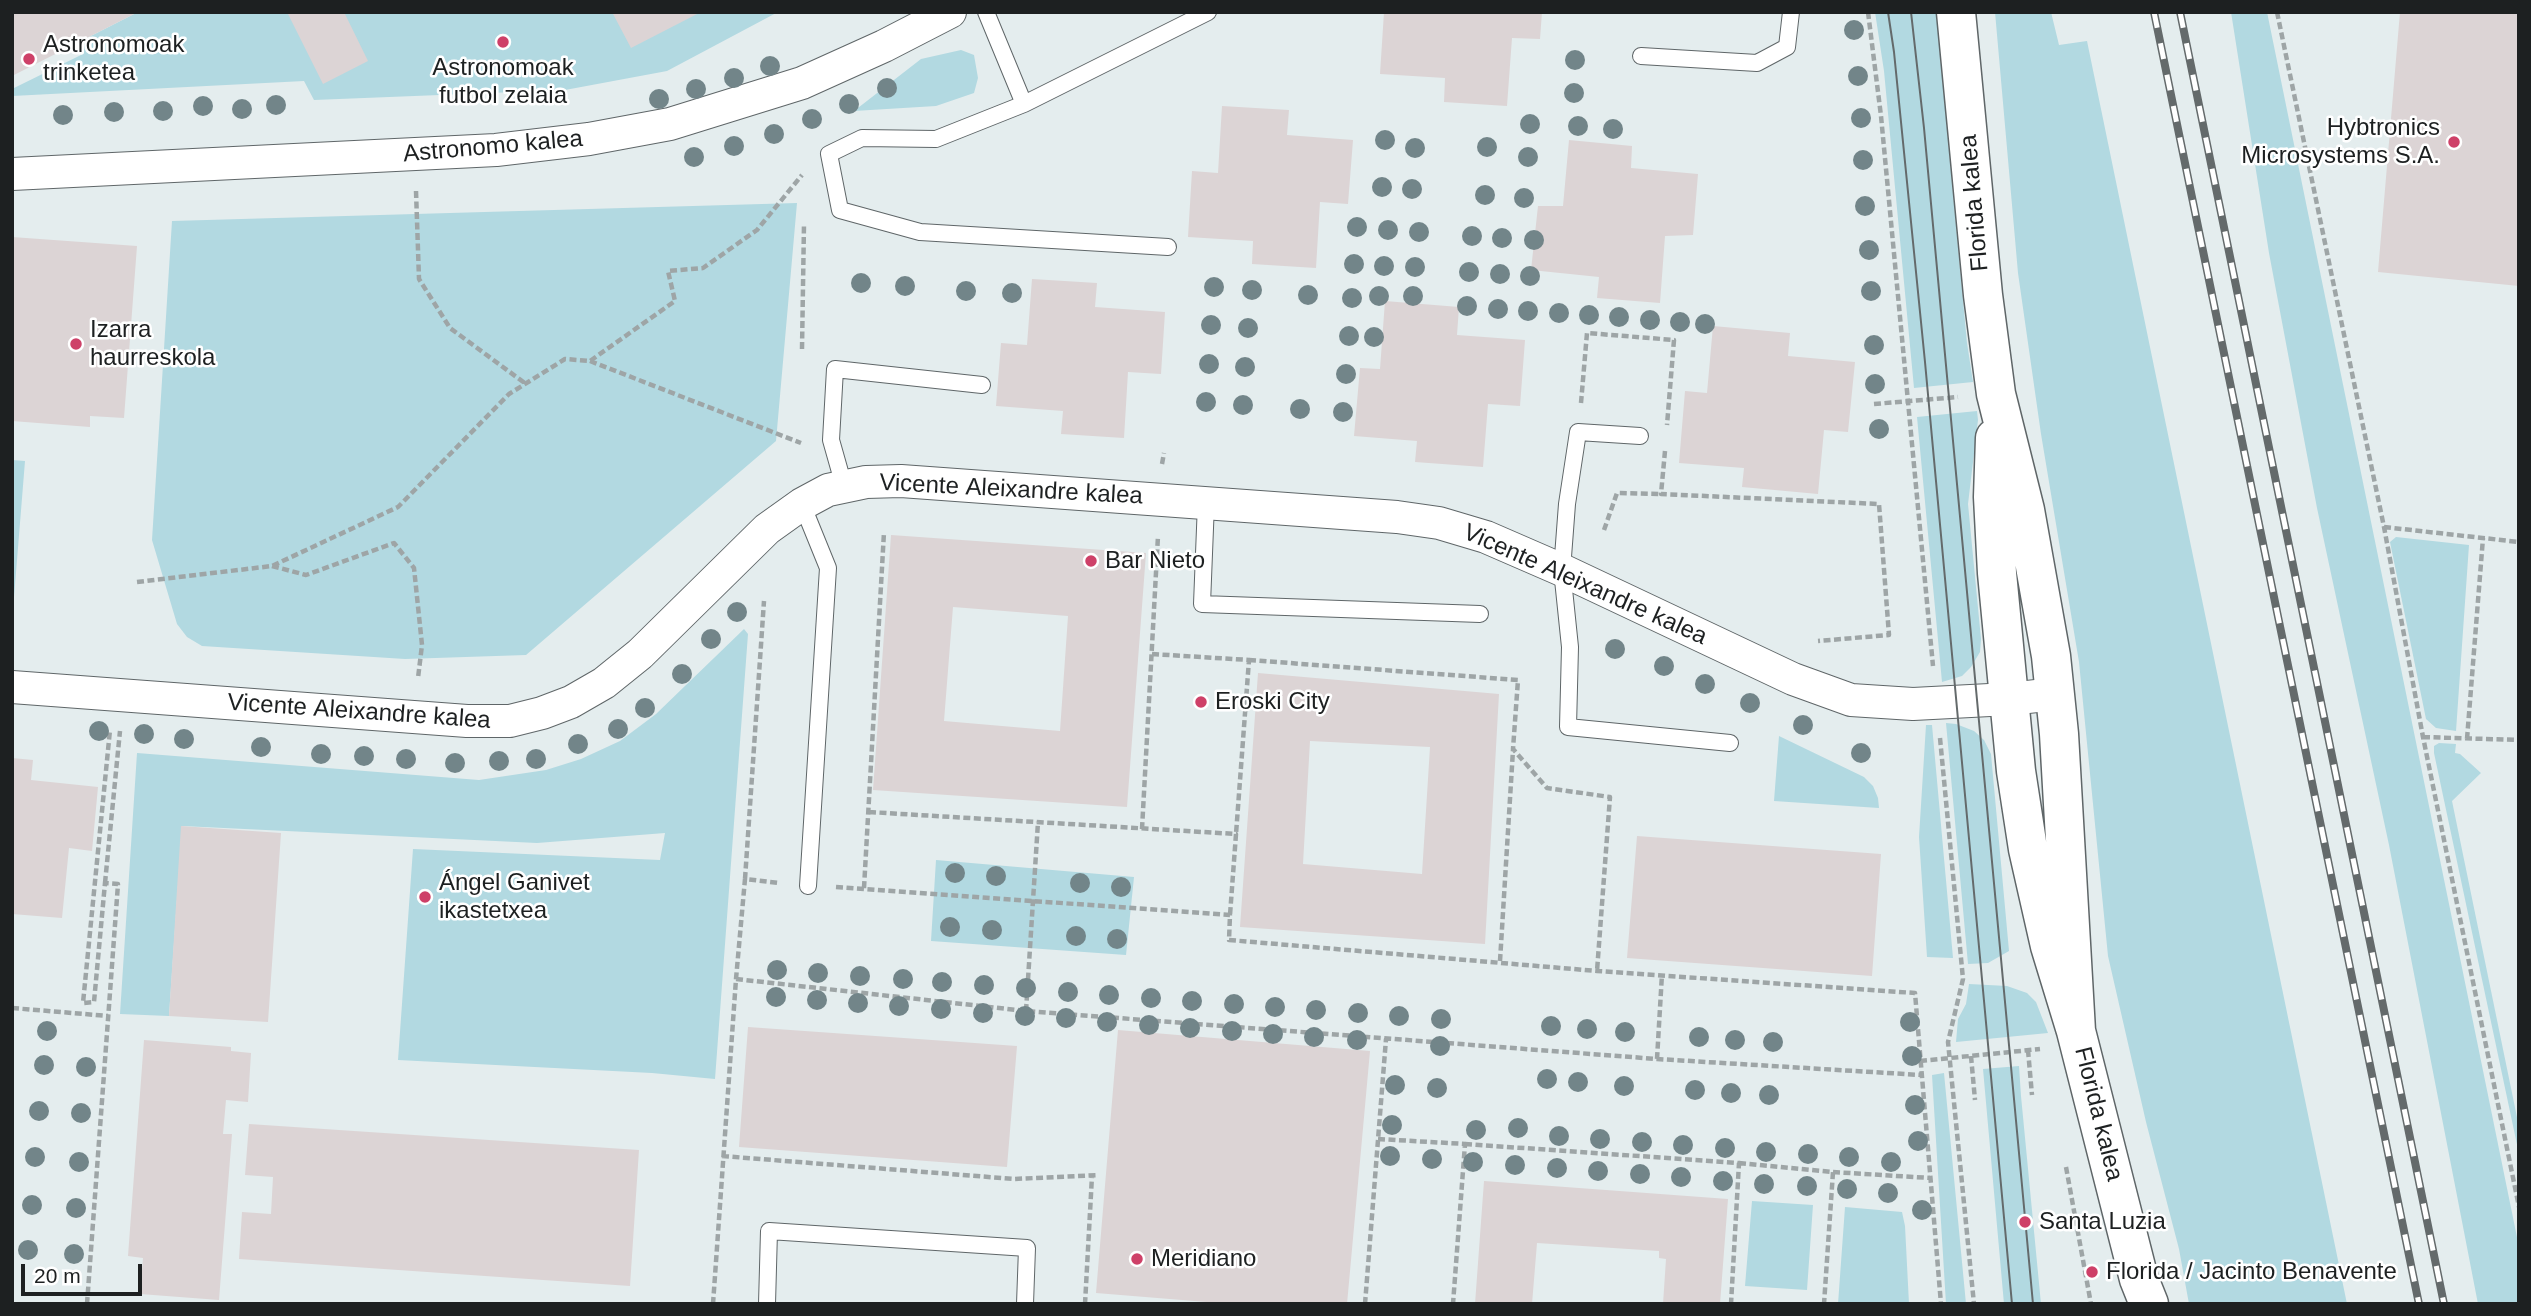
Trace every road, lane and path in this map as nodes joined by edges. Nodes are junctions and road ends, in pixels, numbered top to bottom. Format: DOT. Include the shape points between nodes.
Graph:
graph roads {
  1 [pos="950,12"];
  2 [pos="986,12"];
  3 [pos="1208,12"];
  4 [pos="1791,12"];
  5 [pos="1868,12"];
  6 [pos="1956,12"];
  7 [pos="2277,12"];
  8 [pos="1641,56"];
  9 [pos="1024,104"];
  10 [pos="415,155"];
  11 [pos="12,174"];
  12 [pos="802,175"];
  13 [pos="804,224"];
  14 [pos="1168,247"];
  15 [pos="802,349"];
  16 [pos="590,361"];
  17 [pos="526,384"];
  18 [pos="982,385"];
  19 [pos="1996,394"];
  20 [pos="1908,402"];
  21 [pos="1874,404"];
  22 [pos="1667,430"];
  23 [pos="1578,432"];
  24 [pos="1640,436"];
  25 [pos="801,443"];
  26 [pos="1665,443"];
  27 [pos="844,486"];
  28 [pos="1661,494"];
  29 [pos="1158,499"];
  30 [pos="1206,503"];
  31 [pos="803,504"];
  32 [pos="2384,527"];
  33 [pos="1604,530"];
  34 [pos="884,532"];
  35 [pos="2483,538"];
  36 [pos="2519,542"];
  37 [pos="272,566"];
  38 [pos="1562,570"];
  39 [pos="137,582"];
  40 [pos="764,601"];
  41 [pos="1480,614"];
  42 [pos="1818,641"];
  43 [pos="1152,654"];
  44 [pos="1249,660"];
  45 [pos="418,678"];
  46 [pos="12,687"];
  47 [pos="2054,694"];
  48 [pos="118,695"];
  49 [pos="2009,699"];
  50 [pos="1937,703"];
  51 [pos="2423,737"];
  52 [pos="2467,738"];
  53 [pos="2519,740"];
  54 [pos="1730,743"];
  55 [pos="1513,749"];
  56 [pos="869,812"];
  57 [pos="1038,822"];
  58 [pos="1142,829"];
  59 [pos="1236,834"];
  60 [pos="745,879"];
  61 [pos="105,883"];
  62 [pos="808,886"];
  63 [pos="864,888"];
  64 [pos="1033,900"];
  65 [pos="1230,915"];
  66 [pos="1500,961"];
  67 [pos="1597,971"];
  68 [pos="1662,974"];
  69 [pos="736,979"];
  70 [pos="12,1008"];
  71 [pos="1026,1011"];
  72 [pos="108,1016"];
  73 [pos="1386,1038"];
  74 [pos="2060,1040"];
  75 [pos="2028,1050"];
  76 [pos="1972,1056"];
  77 [pos="1950,1058"];
  78 [pos="1657,1059"];
  79 [pos="1920,1061"];
  80 [pos="1921,1075"];
  81 [pos="2032,1095"];
  82 [pos="1975,1100"];
  83 [pos="1378,1139"];
  84 [pos="1465,1144"];
  85 [pos="722,1156"];
  86 [pos="2064,1156"];
  87 [pos="1739,1163"];
  88 [pos="1833,1172"];
  89 [pos="1099,1175"];
  90 [pos="1092,1176"];
  91 [pos="1930,1178"];
  92 [pos="2519,1207"];
  93 [pos="2143,1295"];
  94 [pos="87,1304"];
  95 [pos="713,1304"];
  96 [pos="767,1304"];
  97 [pos="1025,1304"];
  98 [pos="1085,1304"];
  99 [pos="1365,1304"];
  100 [pos="1453,1304"];
  101 [pos="1731,1304"];
  102 [pos="1824,1304"];
  103 [pos="1941,1304"];
  104 [pos="1974,1304"];
  105 [pos="2091,1304"];
  1 -- 10 [label="street, Astronomo kalea" via="802,83 670,124 589,139"];
  2 -- 9 [label="lane"];
  3 -- 9 [label="lane"];
  4 -- 8 [label="lane" via="1787,47 1757,64"];
  5 -- 20 [label="path"];
  6 -- 19 [label="main road, Florida kalea"];
  7 -- 32 [label="path"];
  9 -- 14 [label="lane" via="936,138 862,138 830,154 840,210 920,232"];
  10 -- 11 [label="street, Astronomo kalea"];
  10 -- 17 [label="path" via="418,279 450,328"];
  12 -- 16 [label="path" via="757,230 703,268 668,271 675,301"];
  13 -- 15 [label="path"];
  16 -- 17 [label="path" via="565,359"];
  16 -- 25 [label="path"];
  17 -- 37 [label="path" via="509,394 398,507"];
  18 -- 27 [label="lane" via="835,369 831,440"];
  19 -- 20 [label="path"];
  19 -- 47 [label="main road" via="2025,510"];
  19 -- 49 [label="main road" via="1993,497"];
  20 -- 21 [label="path"];
  20 -- 50 [label="path"];
  22 -- 23 [label="path" via="1674,340 1587,333"];
  23 -- 24 [label="lane"];
  23 -- 38 [label="lane"];
  26 -- 28 [label="path"];
  27 -- 29 [label="street, Vicente Aleixandre kalea" via="901,481"];
  27 -- 31 [label="street, Vicente Aleixandre kalea"];
  28 -- 33 [label="path" via="1617,493"];
  28 -- 42 [label="path" via="1879,504 1889,635"];
  29 -- 30 [label="street, Vicente Aleixandre kalea"];
  29 -- 43 [label="path"];
  30 -- 38 [label="street, Vicente Aleixandre kalea" via="1439,523 1486,537"];
  30 -- 41 [label="lane" via="1202,604"];
  31 -- 48 [label="street, Vicente Aleixandre kalea" via="767,529 640,654 604,683 542,713 510,720 455,720"];
  31 -- 62 [label="lane" via="828,568"];
  32 -- 35 [label="path"];
  32 -- 51 [label="path"];
  34 -- 56 [label="path"];
  35 -- 36 [label="path"];
  35 -- 52 [label="path"];
  37 -- 39 [label="path"];
  37 -- 45 [label="path" via="306,575 394,543 414,568 422,645"];
  38 -- 50 [label="street, Vicente Aleixandre kalea" via="1816,689 1851,700"];
  38 -- 54 [label="lane" via="1570,647 1568,727"];
  40 -- 60 [label="path"];
  43 -- 44 [label="path"];
  43 -- 58 [label="path"];
  44 -- 55 [label="path" via="1518,680"];
  44 -- 59 [label="path"];
  46 -- 48 [label="street, Vicente Aleixandre kalea"];
  47 -- 49 [label="street, Vicente Aleixandre kalea"];
  47 -- 74 [label="main road"];
  48 -- 61 [label="path"];
  48 -- 61 [label="path" via="83,1003 94,1002"];
  49 -- 50 [label="street, Vicente Aleixandre kalea"];
  49 -- 74 [label="main road" via="2016,771 2050,946"];
  50 -- 77 [label="path" via="1963,979 1950,1027"];
  51 -- 52 [label="path"];
  51 -- 92 [label="path"];
  52 -- 53 [label="path"];
  55 -- 66 [label="path"];
  55 -- 67 [label="path" via="1547,788 1610,796"];
  56 -- 57 [label="path"];
  56 -- 63 [label="path"];
  57 -- 58 [label="path"];
  57 -- 64 [label="path"];
  58 -- 59 [label="path"];
  59 -- 65 [label="path"];
  60 -- 62 [label="path"];
  60 -- 69 [label="path"];
  61 -- 72 [label="path" via="118,884"];
  62 -- 63 [label="path"];
  63 -- 64 [label="path"];
  64 -- 65 [label="path"];
  64 -- 71 [label="path"];
  65 -- 66 [label="path" via="1229,940"];
  66 -- 67 [label="path"];
  67 -- 68 [label="path"];
  68 -- 78 [label="path"];
  68 -- 79 [label="path" via="1915,993"];
  69 -- 71 [label="path"];
  69 -- 85 [label="path"];
  70 -- 72 [label="path"];
  71 -- 73 [label="path"];
  72 -- 94 [label="path"];
  73 -- 78 [label="path"];
  73 -- 83 [label="path"];
  74 -- 75 [label="path"];
  74 -- 93 [label="main road, Florida kalea"];
  75 -- 76 [label="path"];
  75 -- 81 [label="path"];
  76 -- 77 [label="path"];
  76 -- 82 [label="path"];
  77 -- 79 [label="path"];
  77 -- 104 [label="path"];
  78 -- 80 [label="path"];
  79 -- 80 [label="path"];
  80 -- 91 [label="path"];
  83 -- 84 [label="path"];
  83 -- 99 [label="path"];
  84 -- 87 [label="path"];
  84 -- 100 [label="path"];
  85 -- 90 [label="path" via="1014,1179"];
  85 -- 95 [label="path"];
  86 -- 105 [label="path"];
  87 -- 88 [label="path"];
  87 -- 101 [label="path"];
  88 -- 91 [label="path"];
  88 -- 102 [label="path"];
  89 -- 90 [label="path"];
  90 -- 98 [label="path"];
  91 -- 103 [label="path"];
  96 -- 97 [label="lane" via="769,1231 1027,1248"];
}
